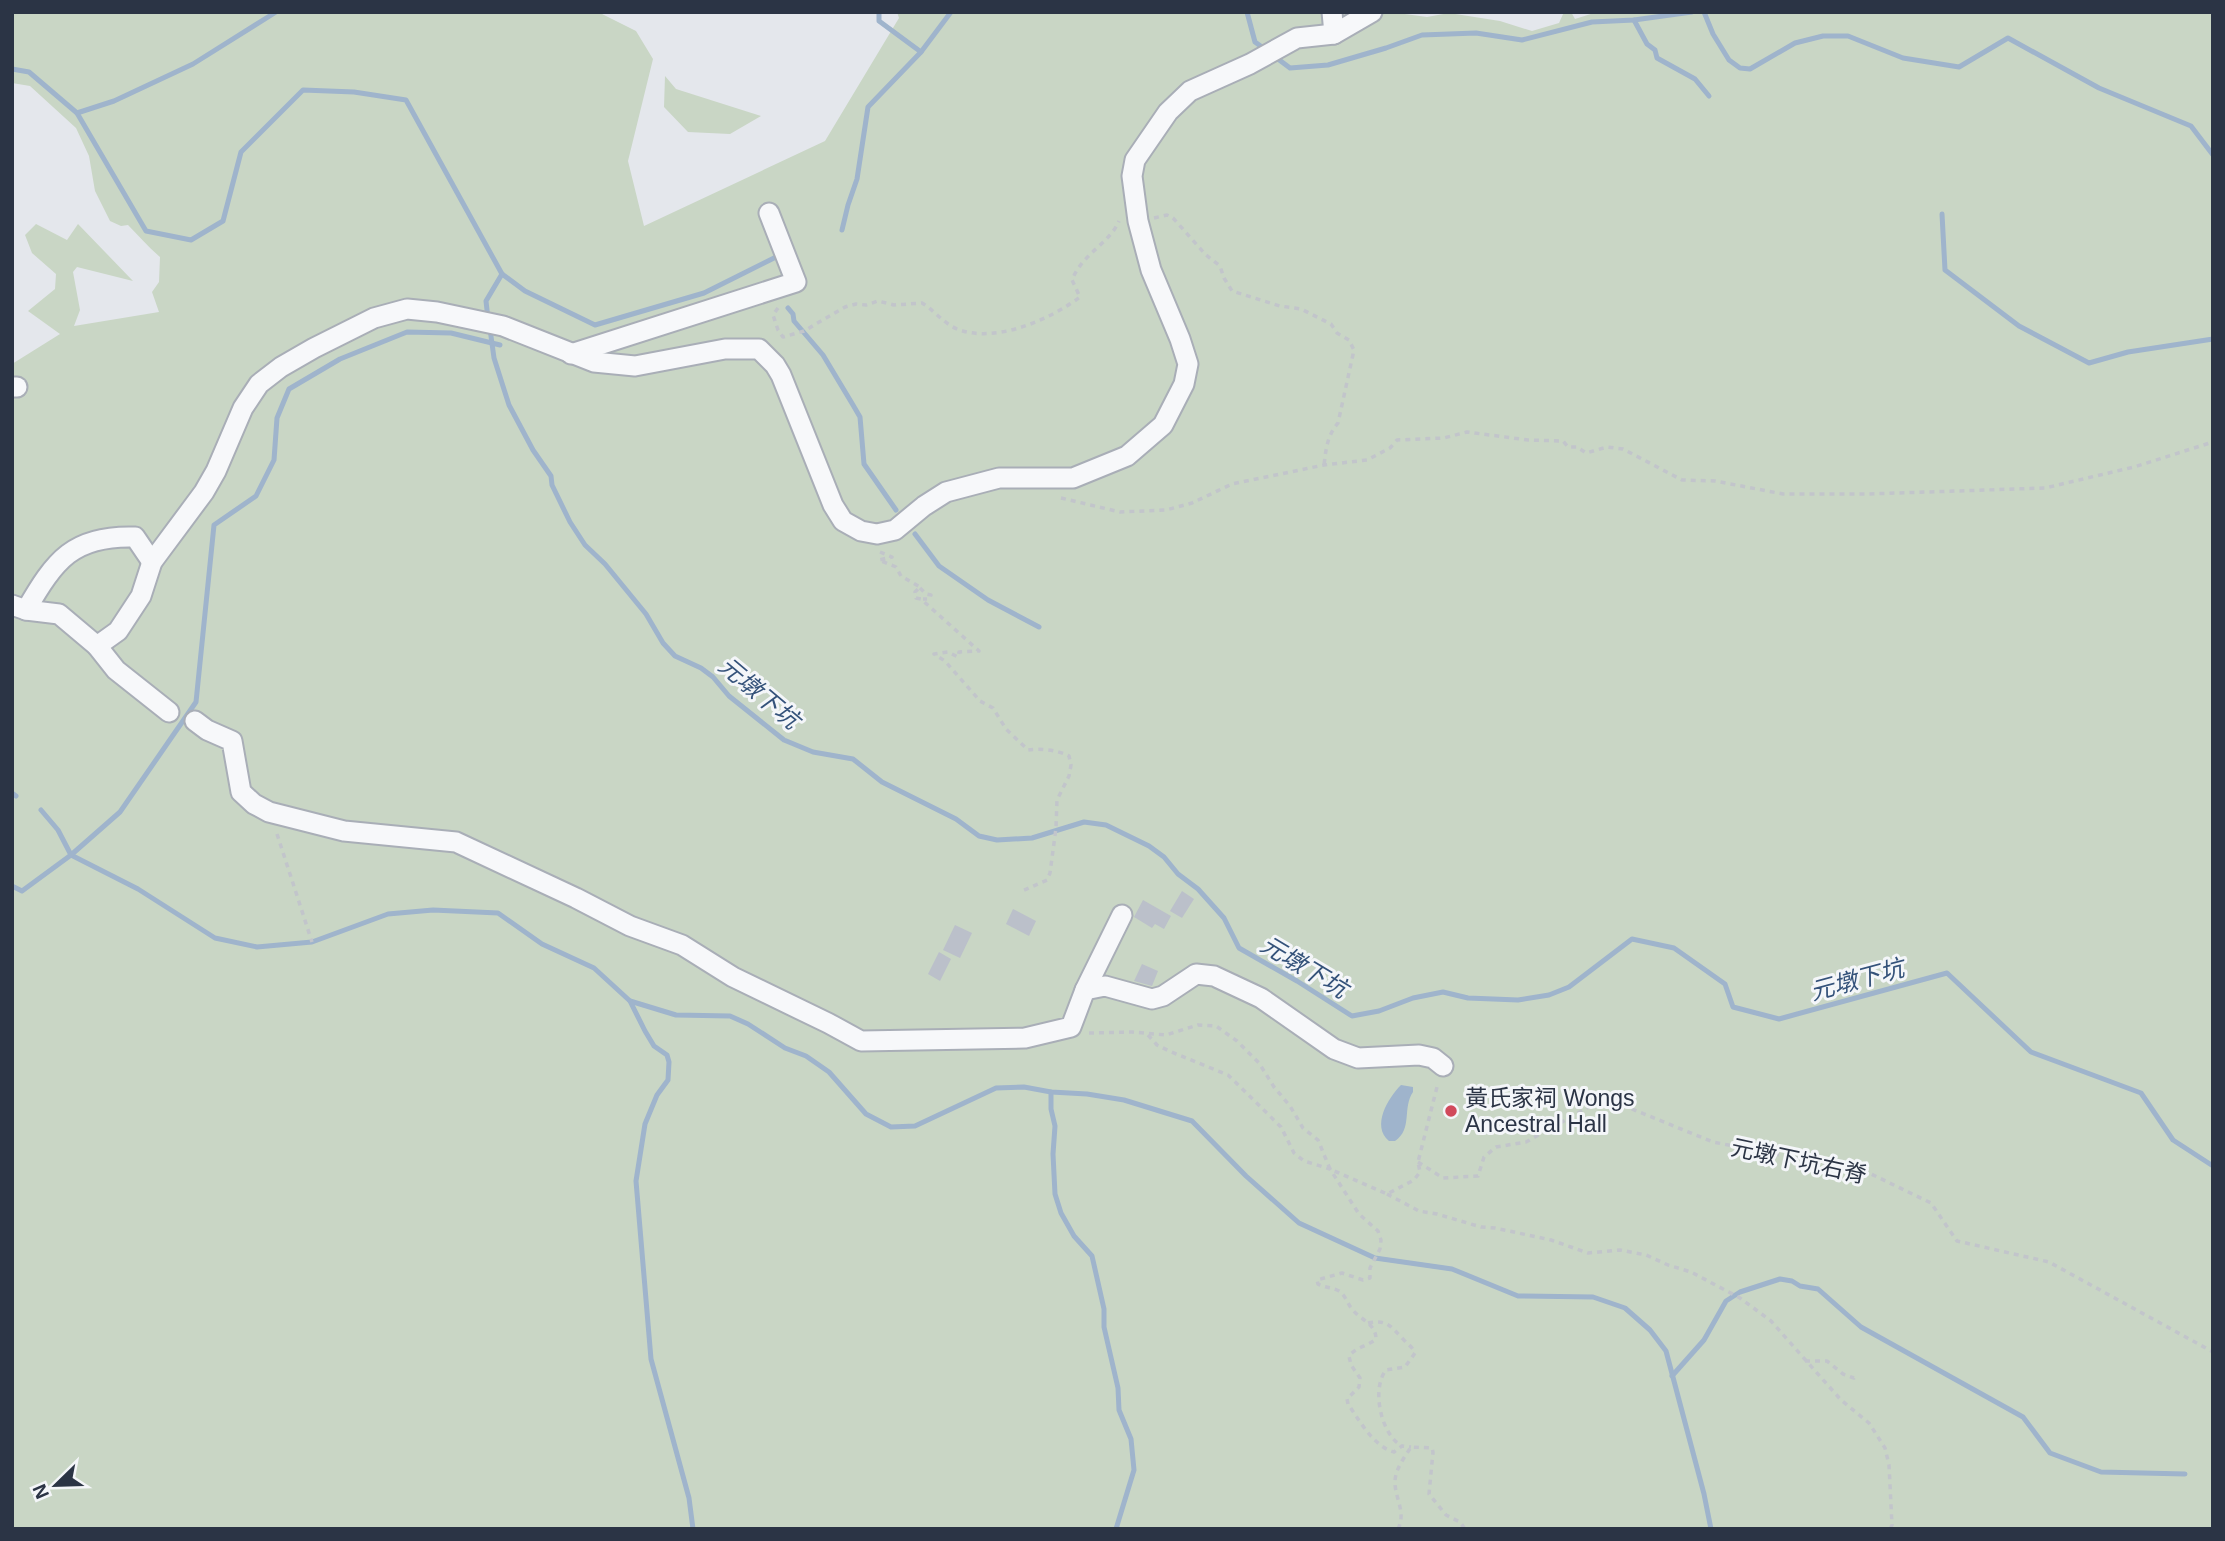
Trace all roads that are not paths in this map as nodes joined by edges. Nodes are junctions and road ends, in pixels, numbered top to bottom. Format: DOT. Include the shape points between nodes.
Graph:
graph roads {
  1 [pos="1332,12"];
  2 [pos="1372,12"];
  3 [pos="1334,34"];
  4 [pos="769,213"];
  5 [pos="571,354"];
  6 [pos="152,562"];
  7 [pos="19,608"];
  8 [pos="97,646"];
  9 [pos="169,712"];
  10 [pos="195,722"];
  11 [pos="1122,915"];
  12 [pos="1085,990"];
  13 [pos="1443,1066"];
  1 -- 3 [label="street"];
  2 -- 3 [label="street"];
  3 -- 5 [label="street" via="1297,38 1190,91 1168,112 1135,160 1132,176 1151,270 1188,364 1184,384 1163,425 1127,456 1073,478 999,478 946,492 895,530 870,533 843,521 833,505 781,375 759,349 725,349 635,366 594,362"];
  4 -- 5 [label="street" via="796,282"];
  5 -- 6 [label="street" via="487,321 407,309 374,318 281,367 259,384 204,492"];
  6 -- 7 [label="street" via="135,537 91,541 59,562"];
  6 -- 8 [label="street" via="131,612 118,631"];
  7 -- 8 [label="street" via="58,614"];
  8 -- 9 [label="street" via="116,670"];
  10 -- 12 [label="street" via="232,741 241,792 269,812 344,831 456,842 629,926 682,945 733,977 861,1041 1025,1038 1071,1027"];
  11 -- 12 [label="street"];
  12 -- 13 [label="street" via="1105,986 1152,999 1196,974 1214,976 1261,999 1334,1049 1358,1058 1419,1055"];
}
